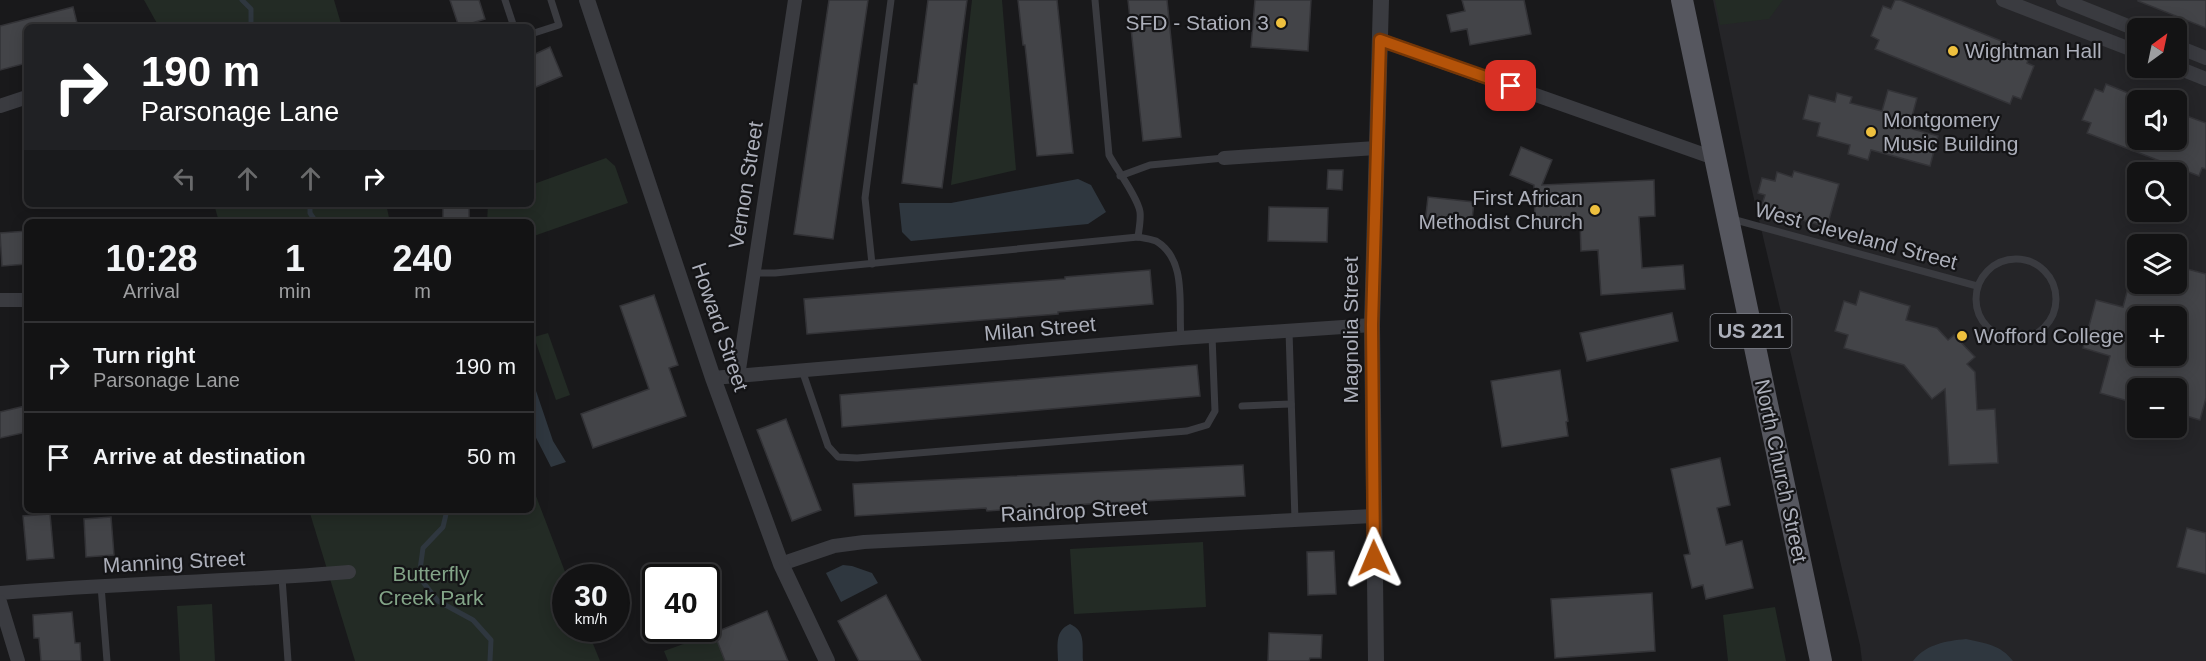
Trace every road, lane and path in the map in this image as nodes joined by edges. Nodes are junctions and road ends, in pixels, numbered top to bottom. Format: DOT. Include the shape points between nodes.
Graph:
graph roads {
  1 [pos="505,0"];
  2 [pos="551,0"];
  3 [pos="587,0"];
  4 [pos="795,0"];
  5 [pos="891,0"];
  6 [pos="1095,0"];
  7 [pos="1381,0"];
  8 [pos="1682,0"];
  9 [pos="2003,0"];
  10 [pos="2062,0"];
  11 [pos="2034,6"];
  12 [pos="513,24"];
  13 [pos="2127,26"];
  14 [pos="534,33"];
  15 [pos="1380,40"];
  16 [pos="2127,47"];
  17 [pos="2187,50"];
  18 [pos="2206,58"];
  19 [pos="2187,72"];
  20 [pos="2206,79"];
  21 [pos="24,98"];
  22 [pos="0,106"];
  23 [pos="1376,148"];
  24 [pos="1224,158"];
  25 [pos="1714,158"];
  26 [pos="1120,176"];
  27 [pos="1726,218"];
  28 [pos="1138,237"];
  29 [pos="872,264"];
  30 [pos="754,273"];
  31 [pos="1977,286"];
  32 [pos="0,300"];
  33 [pos="24,300"];
  34 [pos="1372,325"];
  35 [pos="1289,331"];
  36 [pos="1212,336"];
  37 [pos="1181,338"];
  38 [pos="802,370"];
  39 [pos="738,375"];
  40 [pos="712,378"];
  41 [pos="1291,404"];
  42 [pos="1242,406"];
  43 [pos="1373,516"];
  44 [pos="1295,520"];
  45 [pos="781,564"];
  46 [pos="349,572"];
  47 [pos="282,578"];
  48 [pos="101,586"];
  49 [pos="0,593"];
  50 [pos="0,602"];
  51 [pos="18,661"];
  52 [pos="107,661"];
  53 [pos="288,661"];
  54 [pos="827,661"];
  55 [pos="1376,661"];
  56 [pos="1821,661"];
  1 -- 12 [label="lane"];
  2 -- 14 [label="lane" via="559,25"];
  3 -- 40 [label="street, Howard Street"];
  4 -- 30 [label="street, Vernon Street"];
  5 -- 29 [label="lane" via="865,198"];
  6 -- 26 [label="lane" via="1109,155"];
  7 -- 15 [label="street, Magnolia Street"];
  8 -- 25 [label="main road, North Church Street / US 221"];
  9 -- 11 [label="street"];
  10 -- 13 [label="street"];
  11 -- 16 [label="street"];
  15 -- 23 [label="street, Magnolia Street"];
  15 -- 25 [label="street"];
  17 -- 18 [label="street"];
  19 -- 20 [label="street"];
  21 -- 22 [label="street"];
  23 -- 24 [label="street"];
  23 -- 34 [label="street, Magnolia Street"];
  24 -- 26 [label="lane" via="1150,165"];
  25 -- 27 [label="main road, North Church Street / US 221"];
  26 -- 28 [label="lane" via="1140,211"];
  27 -- 31 [label="lane, West Cleveland Street"];
  27 -- 56 [label="main road, North Church Street / US 221"];
  28 -- 29 [label="lane"];
  28 -- 37 [label="lane" via="1156,241 1173,256 1178,272"];
  29 -- 30 [label="lane"];
  30 -- 39 [label="street, Vernon Street"];
  31 -- 31 [label="lane, West Cleveland Street" via="1975,302 1979,317 1989,330 2003,338 2019,340 2034,336 2047,326 2055,312 2057,296 2053,281 2043,268 2029,260 2013,258 1998,262 1985,272"];
  32 -- 33 [label="street"];
  34 -- 35 [label="street, Milan Street"];
  34 -- 43 [label="street, Magnolia Street"];
  35 -- 36 [label="street, Milan Street"];
  35 -- 41 [label="lane"];
  36 -- 37 [label="street, Milan Street"];
  36 -- 38 [label="lane" via="1215,411 1207,425 1187,431 1116,437 838,457 828,446"];
  37 -- 38 [label="street, Milan Street"];
  38 -- 39 [label="street, Milan Street"];
  39 -- 40 [label="street, Milan Street"];
  40 -- 45 [label="street, Howard Street"];
  41 -- 42 [label="lane"];
  41 -- 44 [label="lane"];
  43 -- 44 [label="street, Raindrop Street"];
  43 -- 55 [label="street, Magnolia Street"];
  44 -- 45 [label="street, Raindrop Street" via="864,542 834,546"];
  45 -- 54 [label="street, Howard Street"];
  46 -- 47 [label="street, Manning Street"];
  47 -- 48 [label="street, Manning Street"];
  47 -- 53 [label="lane"];
  48 -- 49 [label="street, Manning Street"];
  48 -- 52 [label="lane"];
  50 -- 51 [label="street"];
}
